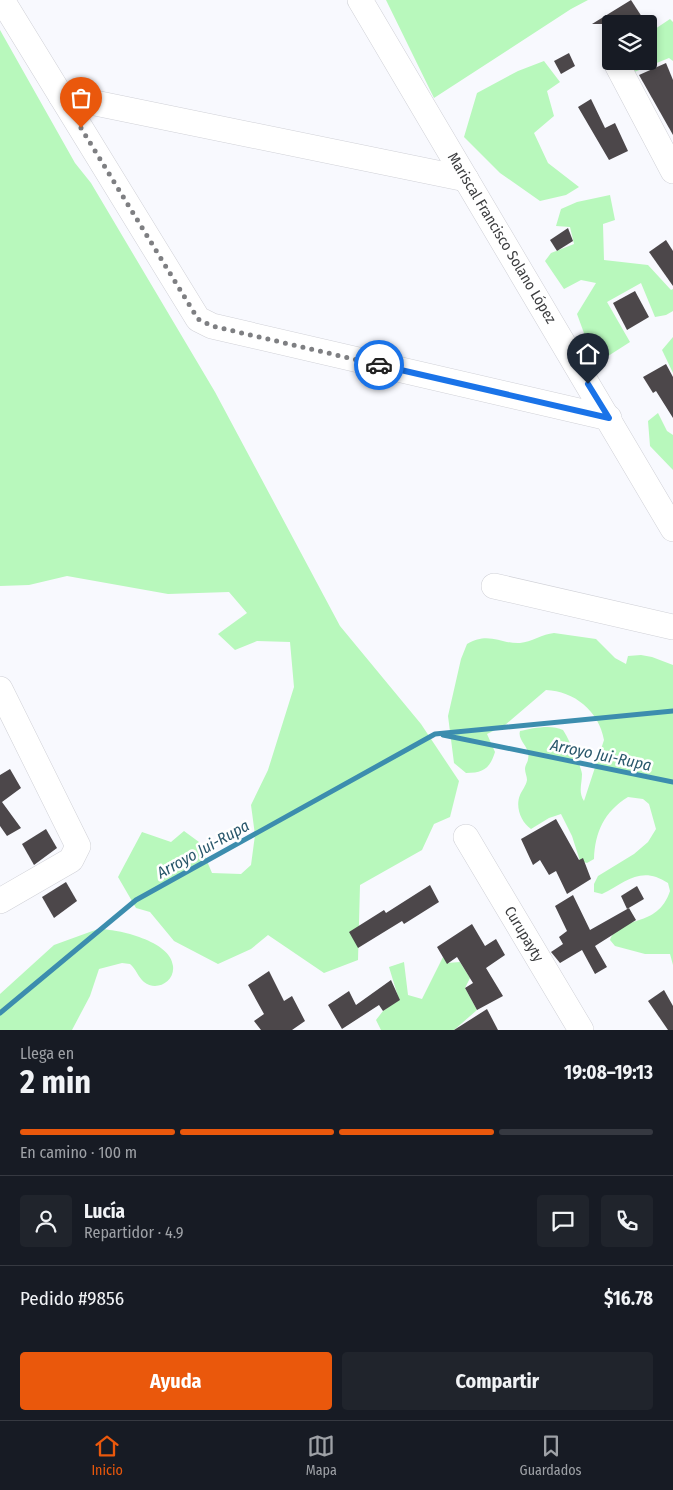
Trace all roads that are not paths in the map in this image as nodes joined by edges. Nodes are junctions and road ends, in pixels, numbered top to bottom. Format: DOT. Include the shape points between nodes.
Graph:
graph roads {
  1 [pos="2,0"];
  2 [pos="360,0"];
  3 [pos="619,70"];
  4 [pos="61,96"];
  5 [pos="673,171"];
  6 [pos="466,179"];
  7 [pos="609,418"];
  8 [pos="673,529"];
  9 [pos="494,586"];
  10 [pos="673,627"];
  11 [pos="0,689"];
  12 [pos="466,838"];
  13 [pos="0,901"];
  14 [pos="581,1030"];
  1 -- 4 [label="street"];
  2 -- 6 [label="street, Mariscal Francisco Solano López"];
  3 -- 5 [label="street"];
  4 -- 6 [label="street"];
  4 -- 7 [label="street" via="198,319 212,326"];
  6 -- 7 [label="street, Mariscal Francisco Solano López"];
  7 -- 8 [label="street, Mariscal Francisco Solano López"];
  9 -- 10 [label="street"];
  11 -- 13 [label="street" via="78,846 71,860"];
  12 -- 14 [label="street, Curupayty"];
}
